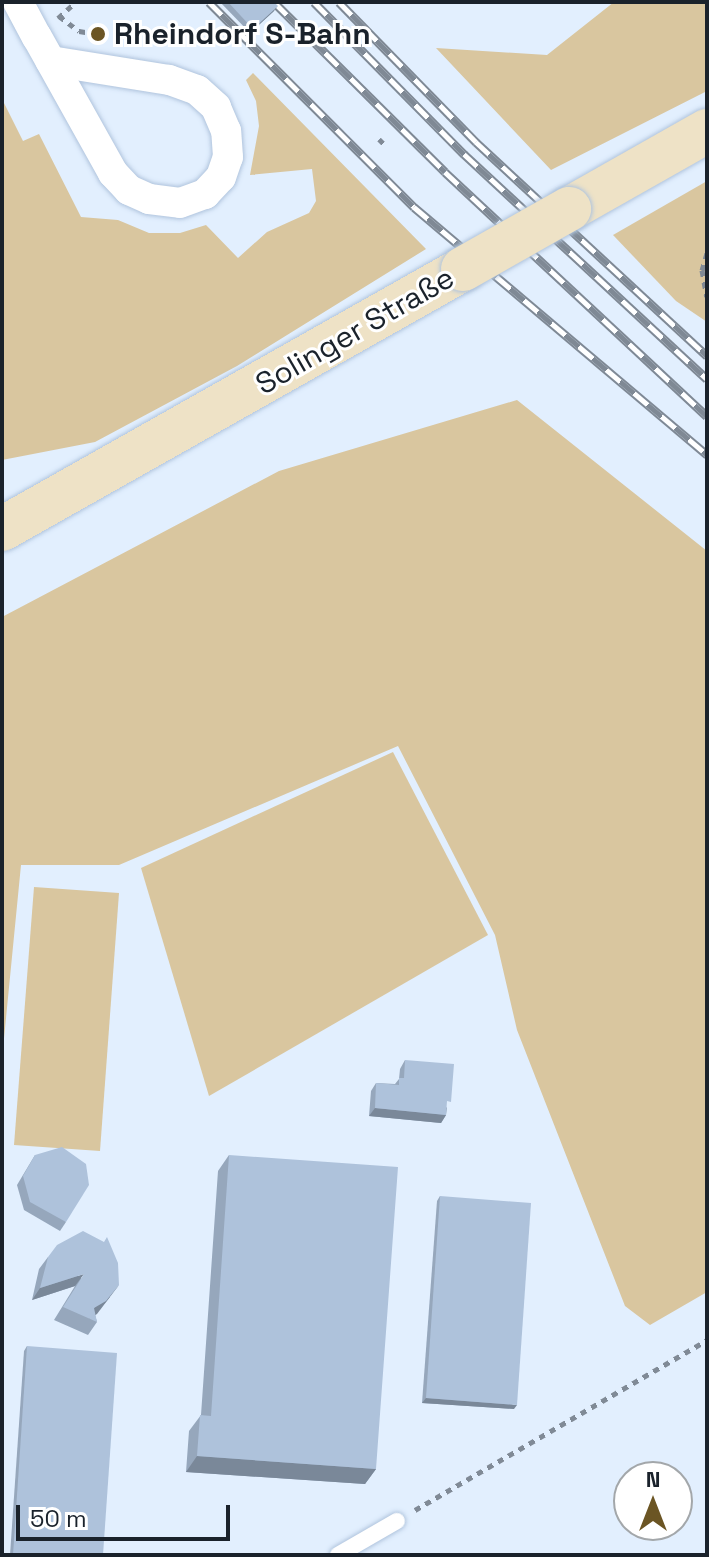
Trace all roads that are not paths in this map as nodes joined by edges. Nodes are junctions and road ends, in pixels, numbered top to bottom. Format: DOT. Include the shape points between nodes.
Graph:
graph roads {
  1 [pos="18,2"];
  2 [pos="51,61"];
  3 [pos="707,131"];
  4 [pos="2,529"];
  5 [pos="397,1521"];
  6 [pos="338,1555"];
  1 -- 2 [label="street"];
  2 -- 2 [label="street" via="113,173 129,190 180,203 205,194 221,177 228,157 226,131 216,107 197,90 169,80"];
  3 -- 4 [label="main road, Solinger Straße, bridge"];
  5 -- 6 [label="lane"];
}
